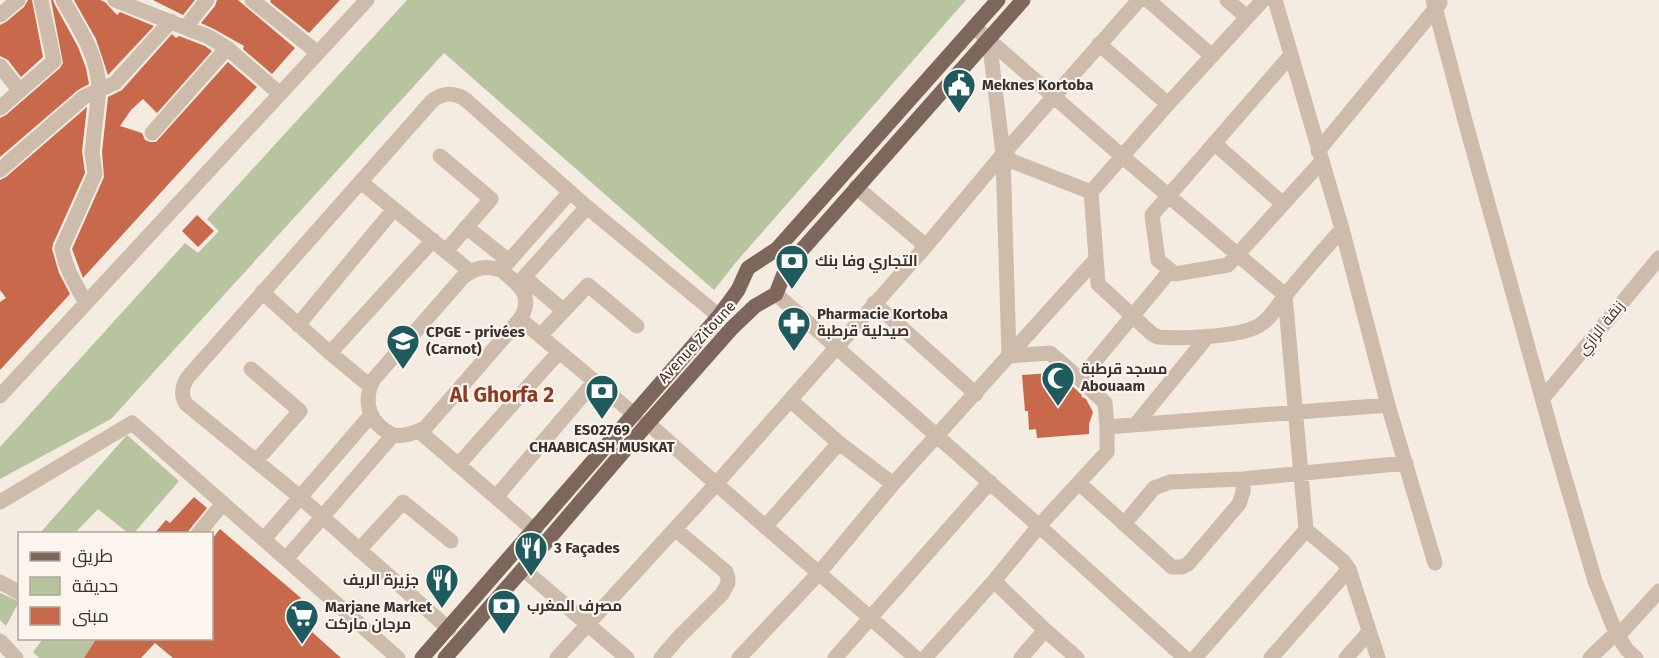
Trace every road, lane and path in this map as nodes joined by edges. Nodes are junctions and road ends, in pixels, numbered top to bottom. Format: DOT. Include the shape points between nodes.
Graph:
graph roads {
  1 [pos="18,0"];
  2 [pos="41,0"];
  3 [pos="63,0"];
  4 [pos="115,0"];
  5 [pos="207,0"];
  6 [pos="998,0"];
  7 [pos="1023,0"];
  8 [pos="1139,0"];
  9 [pos="1148,0"];
  10 [pos="1227,0"];
  11 [pos="1263,0"];
  12 [pos="1275,0"];
  13 [pos="365,1"];
  14 [pos="258,2"];
  15 [pos="1437,3"];
  16 [pos="0,15"];
  17 [pos="1247,17"];
  18 [pos="171,21"];
  19 [pos="186,27"];
  20 [pos="974,27"];
  21 [pos="989,39"];
  22 [pos="1099,44"];
  23 [pos="227,48"];
  24 [pos="318,53"];
  25 [pos="1291,55"];
  26 [pos="1212,56"];
  27 [pos="0,66"];
  28 [pos="99,90"];
  29 [pos="20,91"];
  30 [pos="279,93"];
  31 [pos="1054,96"];
  32 [pos="1168,104"];
  33 [pos="0,108"];
  34 [pos="152,133"];
  35 [pos="1214,143"];
  36 [pos="1003,154"];
  37 [pos="440,156"];
  38 [pos="1320,156"];
  39 [pos="1123,157"];
  40 [pos="0,170"];
  41 [pos="361,182"];
  42 [pos="856,187"];
  43 [pos="570,192"];
  44 [pos="1091,192"];
  45 [pos="1168,196"];
  46 [pos="1282,203"];
  47 [pos="587,207"];
  48 [pos="394,209"];
  49 [pos="466,227"];
  50 [pos="1342,229"];
  51 [pos="433,240"];
  52 [pos="926,246"];
  53 [pos="446,251"];
  54 [pos="1237,254"];
  55 [pos="1659,258"];
  56 [pos="1096,259"];
  57 [pos="753,264"];
  58 [pos="505,266"];
  59 [pos="1170,271"];
  60 [pos="471,272"];
  61 [pos="743,279"];
  62 [pos="521,281"];
  63 [pos="262,292"];
  64 [pos="774,292"];
  65 [pos="1286,295"];
  66 [pos="86,303"];
  67 [pos="874,303"];
  68 [pos="564,311"];
  69 [pos="719,316"];
  70 [pos="1133,317"];
  71 [pos="520,319"];
  72 [pos="298,325"];
  73 [pos="637,326"];
  74 [pos="540,336"];
  75 [pos="1208,336"];
  76 [pos="836,347"];
  77 [pos="559,352"];
  78 [pos="330,353"];
  79 [pos="1010,356"];
  80 [pos="251,369"];
  81 [pos="1080,379"];
  82 [pos="594,382"];
  83 [pos="370,386"];
  84 [pos="976,394"];
  85 [pos="0,396"];
  86 [pos="1543,398"];
  87 [pos="790,400"];
  88 [pos="1388,405"];
  89 [pos="1295,412"];
  90 [pos="371,415"];
  91 [pos="641,419"];
  92 [pos="1136,424"];
  93 [pos="1107,427"];
  94 [pos="419,431"];
  95 [pos="393,435"];
  96 [pos="937,436"];
  97 [pos="839,443"];
  98 [pos="256,461"];
  99 [pos="1406,463"];
  100 [pos="458,465"];
  101 [pos="1300,474"];
  102 [pos="1243,478"];
  103 [pos="990,482"];
  104 [pos="1079,483"];
  105 [pos="716,484"];
  106 [pos="893,484"];
  107 [pos="300,497"];
  108 [pos="496,497"];
  109 [pos="0,502"];
  110 [pos="223,503"];
  111 [pos="322,517"];
  112 [pos="1124,524"];
  113 [pos="1039,526"];
  114 [pos="765,527"];
  115 [pos="675,529"];
  116 [pos="1306,530"];
  117 [pos="535,531"];
  118 [pos="200,532"];
  119 [pos="264,539"];
  120 [pos="451,541"];
  121 [pos="359,550"];
  122 [pos="286,559"];
  123 [pos="1435,563"];
  124 [pos="523,569"];
  125 [pos="1349,569"];
  126 [pos="819,573"];
  127 [pos="994,581"];
  128 [pos="0,582"];
  129 [pos="1659,591"];
  130 [pos="18,592"];
  131 [pos="870,617"];
  132 [pos="587,624"];
  133 [pos="449,629"];
  134 [pos="1045,630"];
  135 [pos="1369,632"];
  136 [pos="1617,634"];
  137 [pos="0,641"];
  138 [pos="1627,655"];
  139 [pos="16,658"];
  140 [pos="398,658"];
  141 [pos="422,658"];
  142 [pos="445,658"];
  143 [pos="558,658"];
  144 [pos="627,658"];
  145 [pos="661,658"];
  146 [pos="739,658"];
  147 [pos="835,658"];
  148 [pos="916,658"];
  149 [pos="925,658"];
  150 [pos="1021,658"];
  151 [pos="1077,658"];
  152 [pos="1185,658"];
  153 [pos="1195,658"];
  154 [pos="1271,658"];
  155 [pos="1346,658"];
  156 [pos="1378,658"];
  157 [pos="1590,658"];
  1 -- 16 [label="street"];
  2 -- 29 [label="street" via="54,61"];
  3 -- 28 [label="street" via="93,55"];
  4 -- 18 [label="street"];
  5 -- 19 [label="street"];
  6 -- 20 [label="main road, Avenue Zitoune"];
  7 -- 21 [label="main road, Avenue Zitoune"];
  8 -- 22 [label="street"];
  9 -- 26 [label="street"];
  10 -- 17 [label="street"];
  11 -- 17 [label="street"];
  12 -- 25 [label="street"];
  13 -- 24 [label="street"];
  14 -- 24 [label="street"];
  15 -- 38 [label="street"];
  15 -- 86 [label="street" via="1467,128"];
  17 -- 26 [label="street"];
  18 -- 19 [label="street"];
  18 -- 28 [label="street" via="116,83"];
  19 -- 23 [label="street"];
  20 -- 21 [label="street"];
  20 -- 57 [label="main road, Avenue Zitoune" via="777,249"];
  21 -- 31 [label="street"];
  21 -- 36 [label="street"];
  21 -- 42 [label="main road, Avenue Zitoune"];
  22 -- 31 [label="street"];
  22 -- 32 [label="street"];
  23 -- 30 [label="street"];
  23 -- 34 [label="street"];
  24 -- 30 [label="street"];
  25 -- 35 [label="street"];
  25 -- 38 [label="street"];
  26 -- 32 [label="street"];
  27 -- 29 [label="street"];
  28 -- 40 [label="street" via="84,97"];
  28 -- 66 [label="street" via="92,152 95,174 62,248 71,277"];
  29 -- 33 [label="street"];
  30 -- 66 [label="street"];
  31 -- 36 [label="street"];
  31 -- 39 [label="street"];
  32 -- 39 [label="street"];
  35 -- 45 [label="street"];
  35 -- 46 [label="street"];
  36 -- 44 [label="street"];
  36 -- 52 [label="street"];
  36 -- 79 [label="street"];
  37 -- 49 [label="street" via="491,199"];
  38 -- 46 [label="street"];
  38 -- 50 [label="street"];
  39 -- 44 [label="street"];
  39 -- 45 [label="street"];
  41 -- 43 [label="street" via="432,101 452,94 466,100"];
  41 -- 48 [label="street"];
  41 -- 63 [label="street"];
  42 -- 52 [label="street"];
  42 -- 64 [label="main road, Avenue Zitoune" via="792,261"];
  43 -- 47 [label="street"];
  43 -- 58 [label="street"];
  44 -- 56 [label="street"];
  45 -- 54 [label="street"];
  45 -- 59 [label="street" via="1152,215 1158,260"];
  46 -- 54 [label="street"];
  47 -- 62 [label="street"];
  47 -- 69 [label="street"];
  48 -- 51 [label="street"];
  48 -- 72 [label="street"];
  49 -- 53 [label="street"];
  49 -- 58 [label="street"];
  50 -- 65 [label="street"];
  50 -- 88 [label="street"];
  51 -- 53 [label="street"];
  51 -- 78 [label="street"];
  52 -- 67 [label="street"];
  53 -- 60 [label="street"];
  54 -- 59 [label="street" via="1228,266 1175,274"];
  54 -- 65 [label="street"];
  55 -- 86 [label="street, زنقة الرازي"];
  56 -- 70 [label="street" via="1098,284"];
  56 -- 79 [label="street"];
  57 -- 61 [label="main road, Avenue Zitoune"];
  57 -- 64 [label="main road" via="766,263 777,270"];
  58 -- 60 [label="street" via="486,266"];
  58 -- 62 [label="street"];
  59 -- 70 [label="street"];
  60 -- 83 [label="street"];
  61 -- 64 [label="main road" via="745,291 754,299"];
  61 -- 69 [label="main road, Avenue Zitoune"];
  62 -- 68 [label="street"];
  62 -- 71 [label="street" via="527,304"];
  63 -- 72 [label="street"];
  63 -- 98 [label="street" via="188,377 182,391 186,404"];
  64 -- 76 [label="street"];
  64 -- 91 [label="main road, Avenue Zitoune" via="754,306"];
  65 -- 75 [label="street" via="1258,326 1246,332"];
  65 -- 89 [label="street"];
  66 -- 85 [label="street"];
  67 -- 76 [label="street"];
  67 -- 84 [label="street"];
  68 -- 73 [label="street" via="588,285"];
  68 -- 74 [label="street"];
  69 -- 91 [label="main road, Avenue Zitoune"];
  70 -- 75 [label="street" via="1158,337"];
  70 -- 81 [label="street"];
  71 -- 74 [label="street"];
  71 -- 94 [label="street"];
  72 -- 78 [label="street"];
  74 -- 77 [label="street"];
  75 -- 92 [label="street"];
  76 -- 87 [label="street"];
  76 -- 96 [label="street"];
  77 -- 82 [label="street"];
  77 -- 100 [label="street"];
  78 -- 83 [label="street"];
  79 -- 81 [label="street" via="1050,353"];
  79 -- 84 [label="street"];
  80 -- 98 [label="street" via="300,411"];
  81 -- 93 [label="street" via="1105,403"];
  82 -- 91 [label="street"];
  82 -- 108 [label="street"];
  83 -- 90 [label="street"];
  84 -- 96 [label="street"];
  86 -- 136 [label="street" via="1596,581"];
  87 -- 97 [label="street"];
  87 -- 105 [label="street"];
  88 -- 89 [label="street"];
  88 -- 99 [label="street"];
  89 -- 92 [label="street"];
  89 -- 101 [label="street"];
  90 -- 95 [label="street"];
  90 -- 107 [label="street"];
  91 -- 105 [label="street"];
  91 -- 117 [label="main road, Avenue Zitoune"];
  91 -- 124 [label="main road, Avenue Zitoune"];
  92 -- 93 [label="street"];
  93 -- 104 [label="street" via="1107,452"];
  94 -- 95 [label="street"];
  94 -- 100 [label="street"];
  95 -- 111 [label="street"];
  96 -- 103 [label="street"];
  96 -- 106 [label="street"];
  97 -- 106 [label="street"];
  97 -- 114 [label="street"];
  98 -- 107 [label="street"];
  99 -- 101 [label="street"];
  99 -- 123 [label="street"];
  100 -- 108 [label="street"];
  101 -- 102 [label="street"];
  101 -- 116 [label="street"];
  102 -- 112 [label="street" via="1162,484 1148,494"];
  102 -- 112 [label="street" via="1239,504 1182,567 1172,567"];
  103 -- 113 [label="street"];
  103 -- 131 [label="street"];
  104 -- 112 [label="street"];
  104 -- 113 [label="street"];
  105 -- 114 [label="street"];
  105 -- 115 [label="street"];
  106 -- 126 [label="street"];
  107 -- 111 [label="street"];
  107 -- 119 [label="street"];
  108 -- 117 [label="street"];
  109 -- 110 [label="street" via="132,423"];
  110 -- 118 [label="street"];
  110 -- 119 [label="street"];
  111 -- 121 [label="street"];
  111 -- 122 [label="street"];
  113 -- 127 [label="street"];
  113 -- 152 [label="street"];
  114 -- 126 [label="street"];
  115 -- 132 [label="street"];
  115 -- 145 [label="street" via="726,573 728,583"];
  116 -- 125 [label="street"];
  116 -- 153 [label="street"];
  117 -- 133 [label="main road, Avenue Zitoune"];
  119 -- 122 [label="street"];
  120 -- 121 [label="street" via="403,502"];
  121 -- 133 [label="street"];
  122 -- 140 [label="street"];
  124 -- 132 [label="street"];
  124 -- 142 [label="main road, Avenue Zitoune"];
  125 -- 135 [label="street"];
  125 -- 154 [label="street"];
  126 -- 131 [label="street"];
  126 -- 146 [label="street"];
  127 -- 134 [label="street"];
  127 -- 149 [label="street"];
  128 -- 130 [label="street"];
  129 -- 136 [label="street"];
  131 -- 147 [label="street"];
  131 -- 148 [label="street"];
  132 -- 143 [label="street"];
  132 -- 144 [label="street"];
  133 -- 141 [label="main road, Avenue Zitoune"];
  134 -- 150 [label="street"];
  134 -- 151 [label="street"];
  135 -- 155 [label="street"];
  135 -- 156 [label="street"];
  136 -- 138 [label="street"];
  136 -- 157 [label="street"];
  137 -- 139 [label="street"];
}
